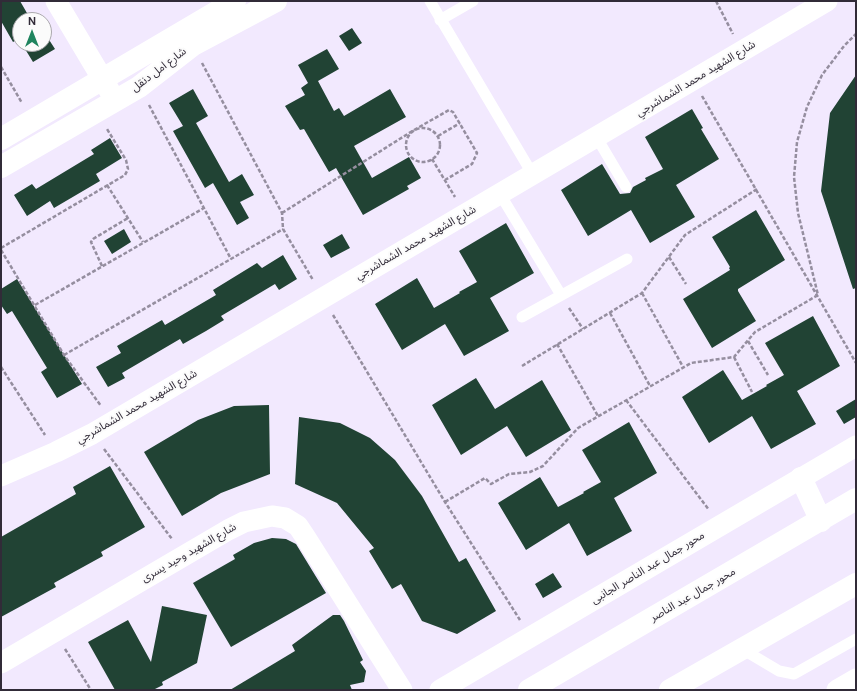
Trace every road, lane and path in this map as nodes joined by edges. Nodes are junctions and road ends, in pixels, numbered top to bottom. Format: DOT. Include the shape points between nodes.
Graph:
graph roads {
  1 [pos="56,1"];
  2 [pos="235,1"];
  3 [pos="276,1"];
  4 [pos="430,1"];
  5 [pos="473,1"];
  6 [pos="716,1"];
  7 [pos="827,1"];
  8 [pos="440,20"];
  9 [pos="856,34"];
  10 [pos="192,45"];
  11 [pos="742,51"];
  12 [pos="1,68"];
  13 [pos="103,78"];
  14 [pos="693,80"];
  15 [pos="139,87"];
  16 [pos="115,100"];
  17 [pos="96,112"];
  18 [pos="32,121"];
  19 [pos="460,123"];
  20 [pos="414,130"];
  21 [pos="438,136"];
  22 [pos="596,138"];
  23 [pos="1,139"];
  24 [pos="432,160"];
  25 [pos="1,167"];
  26 [pos="533,175"];
  27 [pos="445,180"];
  28 [pos="107,185"];
  29 [pos="626,186"];
  30 [pos="757,190"];
  31 [pos="500,194"];
  32 [pos="204,208"];
  33 [pos="282,213"];
  34 [pos="465,215"];
  35 [pos="128,218"];
  36 [pos="283,229"];
  37 [pos="143,242"];
  38 [pos="1,249"];
  39 [pos="669,257"];
  40 [pos="231,259"];
  41 [pos="627,259"];
  42 [pos="102,266"];
  43 [pos="686,284"];
  44 [pos="642,293"];
  45 [pos="818,294"];
  46 [pos="561,296"];
  47 [pos="323,298"];
  48 [pos="34,306"];
  49 [pos="610,313"];
  50 [pos="522,317"];
  51 [pos="583,329"];
  52 [pos="748,341"];
  53 [pos="557,344"];
  54 [pos="64,356"];
  55 [pos="734,358"];
  56 [pos="856,362"];
  57 [pos="522,366"];
  58 [pos="1,367"];
  59 [pos="683,367"];
  60 [pos="768,375"];
  61 [pos="650,386"];
  62 [pos="752,392"];
  63 [pos="626,400"];
  64 [pos="598,416"];
  65 [pos="113,421"];
  66 [pos="92,434"];
  67 [pos="856,446"];
  68 [pos="56,452"];
  69 [pos="1,476"];
  70 [pos="801,478"];
  71 [pos="856,499"];
  72 [pos="445,502"];
  73 [pos="821,520"];
  74 [pos="721,525"];
  75 [pos="185,555"];
  76 [pos="856,584"];
  77 [pos="54,632"];
  78 [pos="531,637"];
  79 [pos="856,639"];
  80 [pos="742,649"];
  81 [pos="1,663"];
  82 [pos="856,679"];
  83 [pos="690,683"];
  84 [pos="91,690"];
  85 [pos="402,690"];
  86 [pos="440,690"];
  87 [pos="529,690"];
  88 [pos="670,690"];
  89 [pos="837,690"];
  1 -- 13 [label="street"];
  2 -- 13 [label="main road, شارع امل دنقل"];
  3 -- 10 [label="main road, شارع امل دنقل"];
  4 -- 8 [label="lane"];
  5 -- 8 [label="lane"];
  6 -- 11 [label="path"];
  7 -- 11 [label="street, شارع الشهيد محمد الشماشرجي"];
  8 -- 26 [label="lane"];
  9 -- 45 [label="path" via="822,75 807,107 797,142 794,177 798,213"];
  10 -- 15 [label="main road, شارع امل دنقل"];
  10 -- 33 [label="path"];
  11 -- 14 [label="street, شارع الشهيد محمد الشماشرجي"];
  12 -- 18 [label="path"];
  13 -- 16 [label="street"];
  13 -- 18 [label="main road, شارع امل دنقل"];
  14 -- 22 [label="street, شارع الشهيد محمد الشماشرجي"];
  14 -- 30 [label="path"];
  15 -- 16 [label="main road, شارع امل دنقل"];
  15 -- 32 [label="path"];
  16 -- 17 [label="main road, شارع امل دنقل"];
  17 -- 25 [label="main road, شارع امل دنقل"];
  17 -- 28 [label="path" via="126,160 128,169 125,175"];
  18 -- 23 [label="main road, شارع امل دنقل"];
  19 -- 20 [label="path" via="453,112 447,110"];
  19 -- 21 [label="path"];
  19 -- 27 [label="path" via="476,148 476,157 472,164"];
  20 -- 21 [label="path" via="429,128"];
  20 -- 24 [label="path" via="406,142 407,150 417,161"];
  20 -- 33 [label="path"];
  21 -- 24 [label="path" via="440,147"];
  22 -- 26 [label="street, شارع الشهيد محمد الشماشرجي"];
  22 -- 29 [label="lane"];
  24 -- 27 [label="path"];
  26 -- 31 [label="street, شارع الشهيد محمد الشماشرجي"];
  27 -- 34 [label="path"];
  28 -- 35 [label="path"];
  28 -- 38 [label="path"];
  30 -- 39 [label="path" via="685,235"];
  30 -- 45 [label="path"];
  31 -- 34 [label="street, شارع الشهيد محمد الشماشرجي"];
  31 -- 46 [label="lane"];
  32 -- 37 [label="path"];
  32 -- 40 [label="path"];
  33 -- 36 [label="path"];
  34 -- 47 [label="street, شارع الشهيد محمد الشماشرجي"];
  35 -- 37 [label="path"];
  35 -- 42 [label="path" via="91,242"];
  36 -- 40 [label="path"];
  36 -- 47 [label="path"];
  37 -- 42 [label="path"];
  38 -- 48 [label="path"];
  39 -- 43 [label="path"];
  39 -- 44 [label="path"];
  40 -- 54 [label="path"];
  41 -- 46 [label="lane"];
  42 -- 48 [label="path"];
  44 -- 49 [label="path"];
  44 -- 59 [label="path"];
  45 -- 52 [label="path" via="755,332"];
  45 -- 56 [label="path"];
  46 -- 50 [label="lane"];
  46 -- 51 [label="path"];
  47 -- 65 [label="street, شارع الشهيد محمد الشماشرجي"];
  47 -- 72 [label="path"];
  48 -- 54 [label="path"];
  49 -- 51 [label="path"];
  49 -- 61 [label="path"];
  51 -- 53 [label="path"];
  52 -- 55 [label="path"];
  52 -- 60 [label="path"];
  53 -- 57 [label="path"];
  53 -- 64 [label="path"];
  54 -- 65 [label="path"];
  55 -- 59 [label="path" via="690,363"];
  55 -- 62 [label="path"];
  58 -- 68 [label="path"];
  59 -- 61 [label="path"];
  61 -- 63 [label="path"];
  63 -- 64 [label="path"];
  63 -- 74 [label="path"];
  64 -- 72 [label="path" via="578,428 543,466 530,472 509,474 491,484 485,478"];
  65 -- 66 [label="street, شارع الشهيد محمد الشماشرجي"];
  66 -- 68 [label="street, شارع الشهيد محمد الشماشرجي"];
  66 -- 75 [label="path"];
  67 -- 70 [label="street, محور جمال عبد الناصر الجانبى"];
  68 -- 69 [label="street, شارع الشهيد محمد الشماشرجي"];
  70 -- 73 [label="main road"];
  70 -- 74 [label="street, محور جمال عبد الناصر الجانبى"];
  71 -- 73 [label="main road, محور جمال عبد الناصر"];
  72 -- 78 [label="path"];
  73 -- 87 [label="main road, محور جمال عبد الناصر"];
  74 -- 78 [label="street, محور جمال عبد الناصر الجانبى"];
  75 -- 77 [label="street, شارع الشهيد وحيد يسرى"];
  75 -- 85 [label="street, شارع الشهيد وحيد يسرى" via="244,522 272,516 285,518 298,526"];
  76 -- 80 [label="main road"];
  77 -- 81 [label="street, شارع الشهيد وحيد يسرى"];
  77 -- 84 [label="path"];
  78 -- 86 [label="street, محور جمال عبد الناصر الجانبى"];
  79 -- 80 [label="lane" via="794,674 779,671"];
  80 -- 83 [label="main road"];
  82 -- 89 [label="street"];
  83 -- 88 [label="main road"];
}
